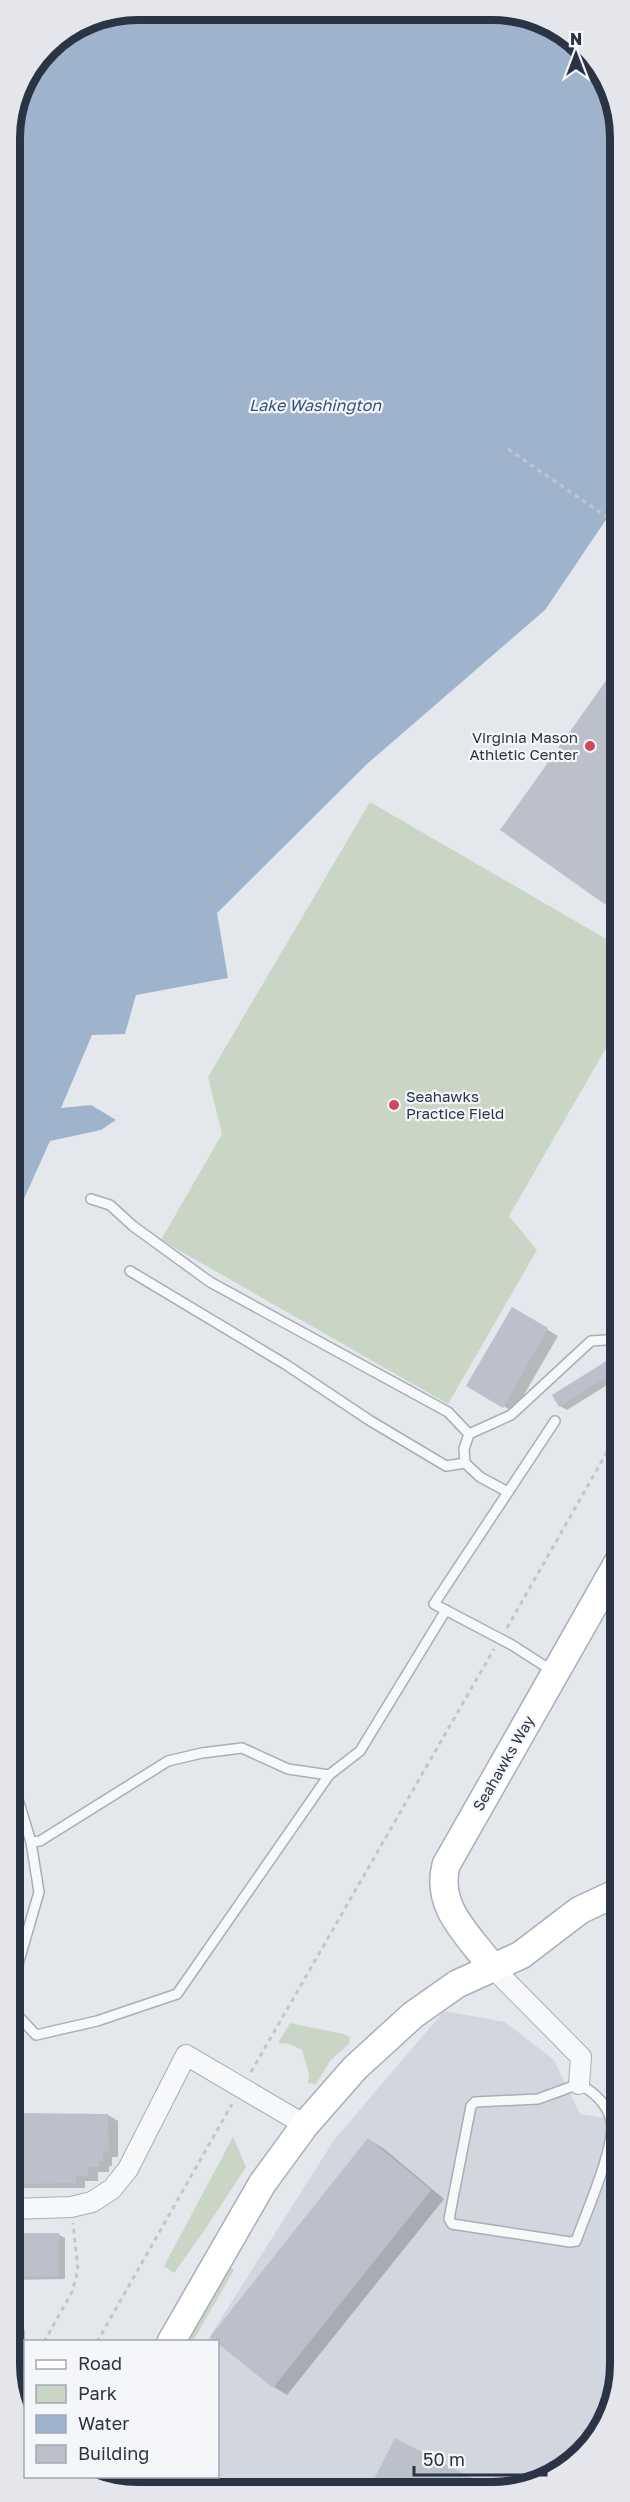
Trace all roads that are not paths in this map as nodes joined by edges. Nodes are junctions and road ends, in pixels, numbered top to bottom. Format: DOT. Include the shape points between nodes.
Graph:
graph roads {
  1 [pos="92,1199"];
  2 [pos="130,1271"];
  3 [pos="610,1340"];
  4 [pos="555,1421"];
  5 [pos="469,1434"];
  6 [pos="465,1463"];
  7 [pos="508,1492"];
  8 [pos="610,1577"];
  9 [pos="446,1610"];
  10 [pos="555,1673"];
  11 [pos="329,1775"];
  12 [pos="20,1806"];
  13 [pos="31,1842"];
  14 [pos="610,1896"];
  15 [pos="20,1958"];
  16 [pos="492,1967"];
  17 [pos="20,2018"];
  18 [pos="579,2084"];
  19 [pos="610,2119"];
  20 [pos="305,2125"];
  21 [pos="610,2131"];
  22 [pos="20,2210"];
  23 [pos="172,2340"];
  1 -- 5 [label="lane" via="110,1205 210,1282 447,1412"];
  2 -- 6 [label="lane" via="446,1466"];
  3 -- 5 [label="lane" via="591,1341 511,1415"];
  4 -- 7 [label="lane"];
  5 -- 6 [label="lane"];
  6 -- 7 [label="lane" via="480,1477"];
  7 -- 9 [label="lane" via="434,1604"];
  8 -- 10 [label="street, Seahawks Way"];
  9 -- 10 [label="lane"];
  9 -- 11 [label="lane" via="360,1751"];
  10 -- 16 [label="street, Seahawks Way" via="453,1851 442,1880 450,1912"];
  11 -- 13 [label="lane" via="288,1769 242,1748 202,1753 168,1761 40,1841"];
  11 -- 17 [label="lane" via="177,1994 97,2021 36,2035"];
  12 -- 13 [label="lane"];
  13 -- 15 [label="lane" via="39,1892"];
  14 -- 16 [label="street" via="580,1910 521,1955"];
  16 -- 18 [label="street" via="580,2057"];
  16 -- 20 [label="street" via="457,1984 413,2015 355,2068"];
  18 -- 19 [label="lane" via="598,2094"];
  18 -- 21 [label="lane" via="538,2099 475,2102 471,2106 452,2224 576,2241 608,2152"];
  20 -- 22 [label="street" via="186,2055 128,2169 112,2189 92,2202 71,2207"];
  20 -- 23 [label="street" via="262,2184"];
}
